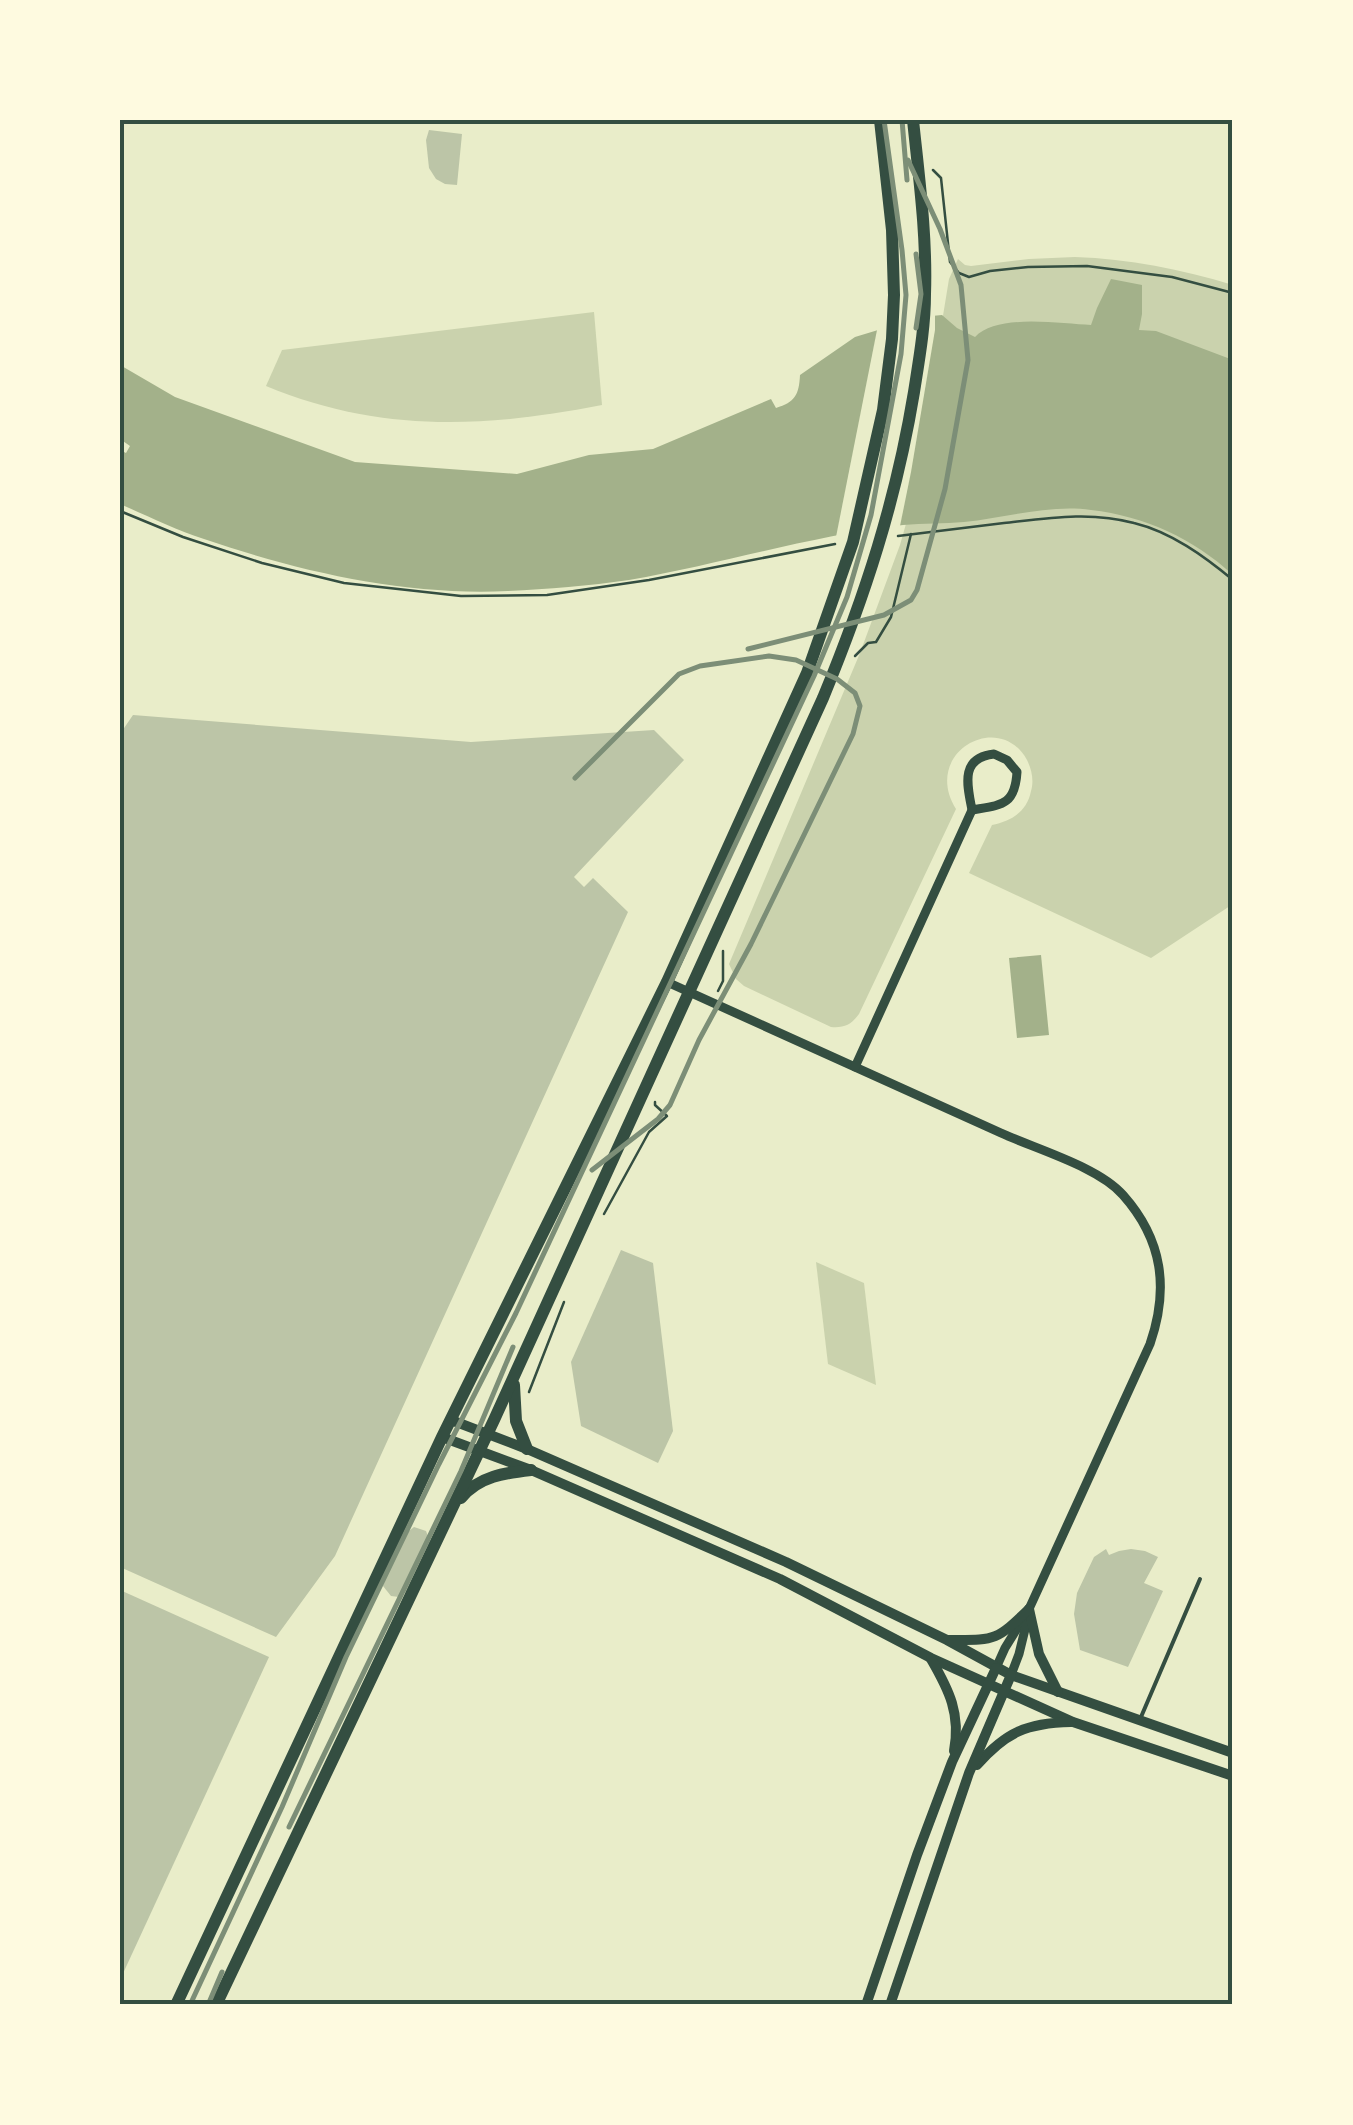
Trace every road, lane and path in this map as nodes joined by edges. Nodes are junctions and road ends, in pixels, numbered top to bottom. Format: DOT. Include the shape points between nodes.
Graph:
graph roads {
  1 [pos="880,120"];
  2 [pos="913,120"];
  3 [pos="929,167"];
  4 [pos="1233,293"];
  5 [pos="120,512"];
  6 [pos="911,534"];
  7 [pos="886,537"];
  8 [pos="838,544"];
  9 [pos="1233,580"];
  10 [pos="854,658"];
  11 [pos="972,810"];
  12 [pos="723,950"];
  13 [pos="724,981"];
  14 [pos="667,982"];
  15 [pos="690,992"];
  16 [pos="854,1067"];
  17 [pos="658,1093"];
  18 [pos="603,1216"];
  19 [pos="566,1296"];
  20 [pos="514,1378"];
  21 [pos="530,1390"];
  22 [pos="451,1420"];
  23 [pos="488,1434"];
  24 [pos="442,1437"];
  25 [pos="527,1449"];
  26 [pos="479,1451"];
  27 [pos="531,1470"];
  28 [pos="453,1508"];
  29 [pos="1200,1578"];
  30 [pos="1030,1609"];
  31 [pos="947,1640"];
  32 [pos="930,1658"];
  33 [pos="996,1668"];
  34 [pos="1011,1675"];
  35 [pos="990,1685"];
  36 [pos="1004,1692"];
  37 [pos="1058,1692"];
  38 [pos="1073,1722"];
  39 [pos="1139,1722"];
  40 [pos="1233,1753"];
  41 [pos="952,1762"];
  42 [pos="969,1773"];
  43 [pos="1233,1776"];
  44 [pos="176,2005"];
  45 [pos="216,2005"];
  46 [pos="866,2005"];
  47 [pos="890,2005"];
  1 -- 14 [label="main road" via="894,295 883,410 865,493 846,568 807,672"];
  2 -- 15 [label="main road" via="926,293 894,496 830,682"];
  3 -- 4 [label="path" via="942,178 950,262 958,273 1087,266 1172,276"];
  5 -- 8 [label="path" via="262,563 344,583 461,596 547,595"];
  6 -- 7 [label="path"];
  6 -- 9 [label="path" via="1099,516 1137,523 1178,542"];
  6 -- 10 [label="path" via="891,617 876,642"];
  11 -- 11 [label="street" via="970,766 981,756 1007,760 1017,772 1016,789 1005,802"];
  11 -- 16 [label="street"];
  12 -- 13 [label="path"];
  14 -- 15 [label="street"];
  14 -- 22 [label="main road"];
  15 -- 16 [label="street"];
  15 -- 20 [label="main road"];
  16 -- 30 [label="street" via="1097,1174 1122,1193 1156,1251 1162,1286 1150,1344"];
  17 -- 18 [label="path" via="654,1105 668,1116 649,1132"];
  19 -- 21 [label="path"];
  20 -- 23 [label="main road"];
  20 -- 25 [label="main road" via="516,1421"];
  22 -- 23 [label="street"];
  22 -- 24 [label="main road"];
  23 -- 25 [label="street"];
  23 -- 26 [label="main road"];
  24 -- 26 [label="street"];
  24 -- 44 [label="main road"];
  25 -- 31 [label="street"];
  26 -- 27 [label="street"];
  26 -- 28 [label="main road"];
  27 -- 28 [label="main road" via="482,1480"];
  27 -- 32 [label="street" via="780,1579"];
  28 -- 45 [label="main road"];
  29 -- 39 [label="lane"];
  30 -- 31 [label="street" via="992,1639"];
  30 -- 33 [label="street"];
  30 -- 34 [label="street"];
  30 -- 37 [label="street" via="1039,1654"];
  31 -- 33 [label="street"];
  32 -- 35 [label="street"];
  32 -- 41 [label="street" via="954,1704"];
  33 -- 34 [label="street"];
  33 -- 35 [label="street"];
  34 -- 36 [label="street"];
  34 -- 37 [label="street"];
  35 -- 36 [label="street"];
  35 -- 41 [label="street"];
  36 -- 38 [label="street"];
  36 -- 42 [label="street"];
  37 -- 39 [label="street"];
  38 -- 42 [label="street" via="1020,1729"];
  38 -- 43 [label="street"];
  39 -- 40 [label="street"];
  41 -- 46 [label="street"];
  42 -- 47 [label="street"];
}
